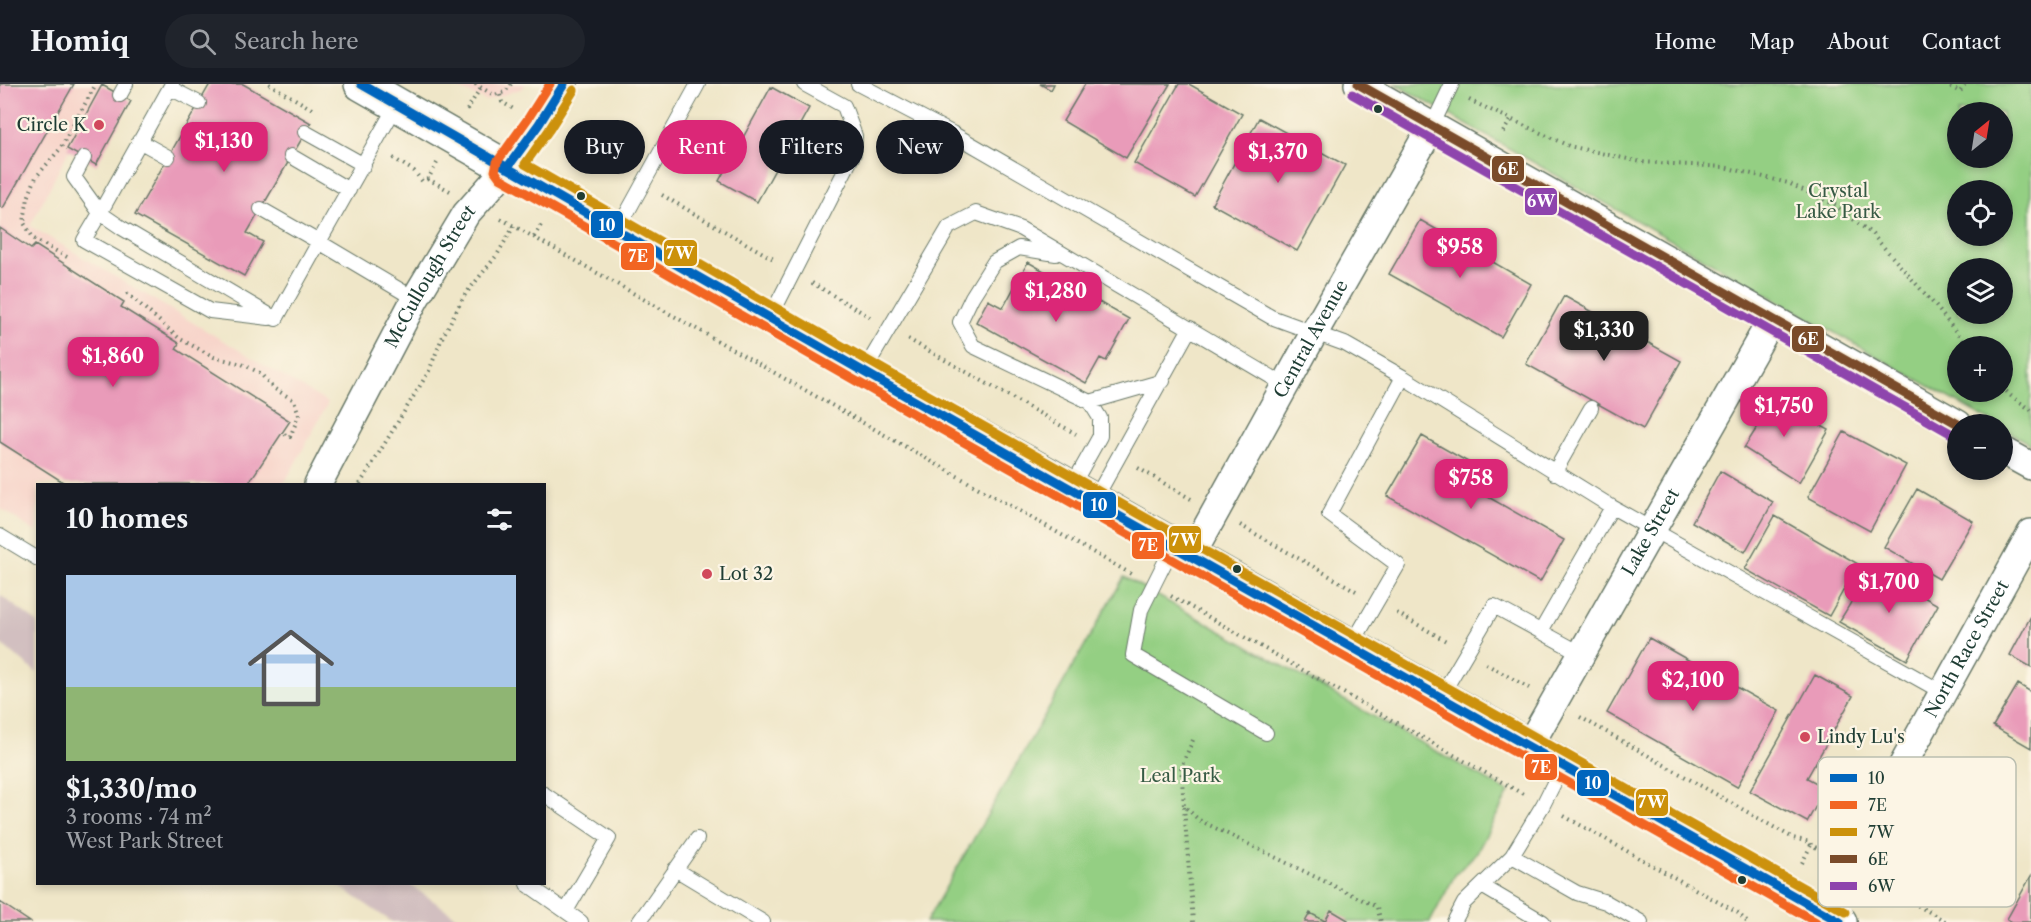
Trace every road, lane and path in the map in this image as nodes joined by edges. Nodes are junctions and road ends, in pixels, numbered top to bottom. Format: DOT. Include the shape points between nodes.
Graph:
graph roads {
  1 [pos="361,84"];
  2 [pos="475,84"];
  3 [pos="511,84"];
  4 [pos="564,84"];
  5 [pos="698,84"];
  6 [pos="804,84"];
  7 [pos="858,84"];
  8 [pos="1358,84"];
  9 [pos="1452,84"];
  10 [pos="1945,84"];
  11 [pos="1965,84"];
  12 [pos="171,86"];
  13 [pos="481,87"];
  14 [pos="500,95"];
  15 [pos="474,99"];
  16 [pos="1466,99"];
  17 [pos="502,102"];
  18 [pos="199,104"];
  19 [pos="398,104"];
  20 [pos="1511,120"];
  21 [pos="1432,126"];
  22 [pos="1504,130"];
  23 [pos="305,132"];
  24 [pos="139,141"];
  25 [pos="291,156"];
  26 [pos="168,157"];
  27 [pos="84,158"];
  28 [pos="364,165"];
  29 [pos="507,168"];
  30 [pos="349,190"];
  31 [pos="261,209"];
  32 [pos="100,213"];
  33 [pos="505,221"];
  34 [pos="514,226"];
  35 [pos="540,227"];
  36 [pos="617,231"];
  37 [pos="534,237"];
  38 [pos="319,242"];
  39 [pos="1064,255"];
  40 [pos="415,299"];
  41 [pos="770,318"];
  42 [pos="276,319"];
  43 [pos="1772,319"];
  44 [pos="1191,328"];
  45 [pos="1314,333"];
  46 [pos="1959,336"];
  47 [pos="864,371"];
  48 [pos="1403,377"];
  49 [pos="1163,381"];
  50 [pos="1286,385"];
  51 [pos="2013,397"];
  52 [pos="1090,402"];
  53 [pos="1591,408"];
  54 [pos="2031,410"];
  55 [pos="1947,418"];
  56 [pos="2013,456"];
  57 [pos="2031,466"];
  58 [pos="1554,473"];
  59 [pos="319,483"];
  60 [pos="361,483"];
  61 [pos="1083,494"];
  62 [pos="1612,507"];
  63 [pos="1652,529"];
  64 [pos="2031,532"];
  65 [pos="0,536"];
  66 [pos="1182,551"];
  67 [pos="36,559"];
  68 [pos="1153,586"];
  69 [pos="1541,632"];
  70 [pos="1351,646"];
  71 [pos="1582,654"];
  72 [pos="1942,692"];
  73 [pos="1441,696"];
  74 [pos="1578,716"];
  75 [pos="1266,733"];
  76 [pos="1193,740"];
  77 [pos="1529,746"];
  78 [pos="1909,757"];
  79 [pos="1563,765"];
  80 [pos="546,795"];
  81 [pos="1543,805"];
  82 [pos="1184,806"];
  83 [pos="697,839"];
  84 [pos="1512,856"];
  85 [pos="1804,859"];
  86 [pos="675,869"];
  87 [pos="528,885"];
  88 [pos="1482,886"];
  89 [pos="1920,907"];
  90 [pos="566,911"];
  91 [pos="1826,918"];
  92 [pos="581,922"];
  93 [pos="639,922"];
  94 [pos="763,922"];
  95 [pos="1193,922"];
  96 [pos="1381,922"];
  97 [pos="1454,922"];
  98 [pos="1544,922"];
  99 [pos="1641,922"];
  100 [pos="1747,922"];
  101 [pos="1947,922"];
  1 -- 19 [label="main road"];
  2 -- 13 [label="path"];
  3 -- 14 [label="path"];
  4 -- 29 [label="street, McCullough Street"];
  5 -- 36 [label="lane"];
  6 -- 41 [label="lane" via="844,106 855,136 854,153"];
  7 -- 45 [label="lane" via="952,133 1271,317"];
  8 -- 21 [label="street"];
  9 -- 21 [label="lane"];
  10 -- 11 [label="path" via="1960,92"];
  12 -- 18 [label="lane"];
  12 -- 24 [label="lane"];
  13 -- 14 [label="path"];
  13 -- 15 [label="path"];
  14 -- 17 [label="path"];
  16 -- 20 [label="path"];
  19 -- 28 [label="lane"];
  19 -- 29 [label="main road"];
  20 -- 22 [label="path"];
  20 -- 46 [label="path" via="1569,146 1641,162 1724,167 1788,183 1835,205 1872,234"];
  21 -- 43 [label="street"];
  21 -- 45 [label="street, Central Avenue"];
  23 -- 28 [label="lane"];
  24 -- 26 [label="lane"];
  24 -- 32 [label="lane"];
  25 -- 30 [label="lane"];
  27 -- 32 [label="lane" via="74,177"];
  28 -- 30 [label="lane"];
  29 -- 36 [label="main road"];
  29 -- 40 [label="street, McCullough Street" via="466,213"];
  30 -- 38 [label="lane"];
  31 -- 38 [label="lane"];
  32 -- 42 [label="lane"];
  32 -- 42 [label="lane" via="84,240 210,310"];
  33 -- 34 [label="path"];
  34 -- 37 [label="path"];
  34 -- 60 [label="path" via="497,255 464,296 429,371"];
  35 -- 37 [label="path"];
  36 -- 41 [label="main road"];
  37 -- 68 [label="path"];
  38 -- 40 [label="lane"];
  38 -- 42 [label="lane"];
  39 -- 44 [label="lane"];
  39 -- 47 [label="lane" via="1021,229 976,213 949,227"];
  39 -- 52 [label="lane" via="1019,248 994,262 960,322 973,346"];
  40 -- 59 [label="street, McCullough Street"];
  41 -- 47 [label="main road"];
  43 -- 55 [label="street"];
  43 -- 63 [label="street, Lake Street"];
  44 -- 49 [label="lane"];
  44 -- 50 [label="lane"];
  45 -- 48 [label="lane" via="1346,344"];
  45 -- 50 [label="street, Central Avenue"];
  47 -- 61 [label="main road"];
  48 -- 58 [label="lane"];
  48 -- 70 [label="lane" via="1329,514 1398,565"];
  49 -- 52 [label="lane"];
  49 -- 61 [label="lane"];
  50 -- 66 [label="street, Central Avenue"];
  51 -- 54 [label="path"];
  52 -- 61 [label="lane" via="1100,418 1100,436"];
  53 -- 58 [label="lane"];
  56 -- 57 [label="street"];
  58 -- 62 [label="lane"];
  61 -- 66 [label="main road"];
  62 -- 63 [label="lane"];
  62 -- 69 [label="lane"];
  63 -- 71 [label="street, Lake Street"];
  63 -- 72 [label="lane"];
  64 -- 72 [label="street, North Race Street"];
  65 -- 67 [label="lane"];
  66 -- 68 [label="lane"];
  66 -- 70 [label="main road"];
  68 -- 75 [label="lane" via="1140,610 1132,655"];
  68 -- 81 [label="path"];
  69 -- 71 [label="lane"];
  69 -- 73 [label="lane" via="1494,606"];
  70 -- 73 [label="main road"];
  71 -- 77 [label="street, Lake Street"];
  72 -- 78 [label="street, North Race Street"];
  73 -- 77 [label="main road"];
  74 -- 85 [label="path" via="1793,838 1810,842"];
  76 -- 82 [label="path" via="1181,767"];
  77 -- 79 [label="main road"];
  79 -- 81 [label="lane"];
  79 -- 91 [label="main road"];
  80 -- 90 [label="lane" via="609,838"];
  81 -- 84 [label="lane"];
  81 -- 100 [label="path" via="1738,912"];
  82 -- 95 [label="path"];
  82 -- 96 [label="path" via="1199,820 1377,907"];
  83 -- 86 [label="lane"];
  84 -- 88 [label="lane"];
  84 -- 99 [label="lane" via="1577,893 1606,902"];
  86 -- 93 [label="lane"];
  86 -- 94 [label="lane"];
  87 -- 90 [label="lane"];
  88 -- 97 [label="lane" via="1464,903"];
  88 -- 98 [label="lane"];
  89 -- 101 [label="path"];
  90 -- 92 [label="lane"];
}
